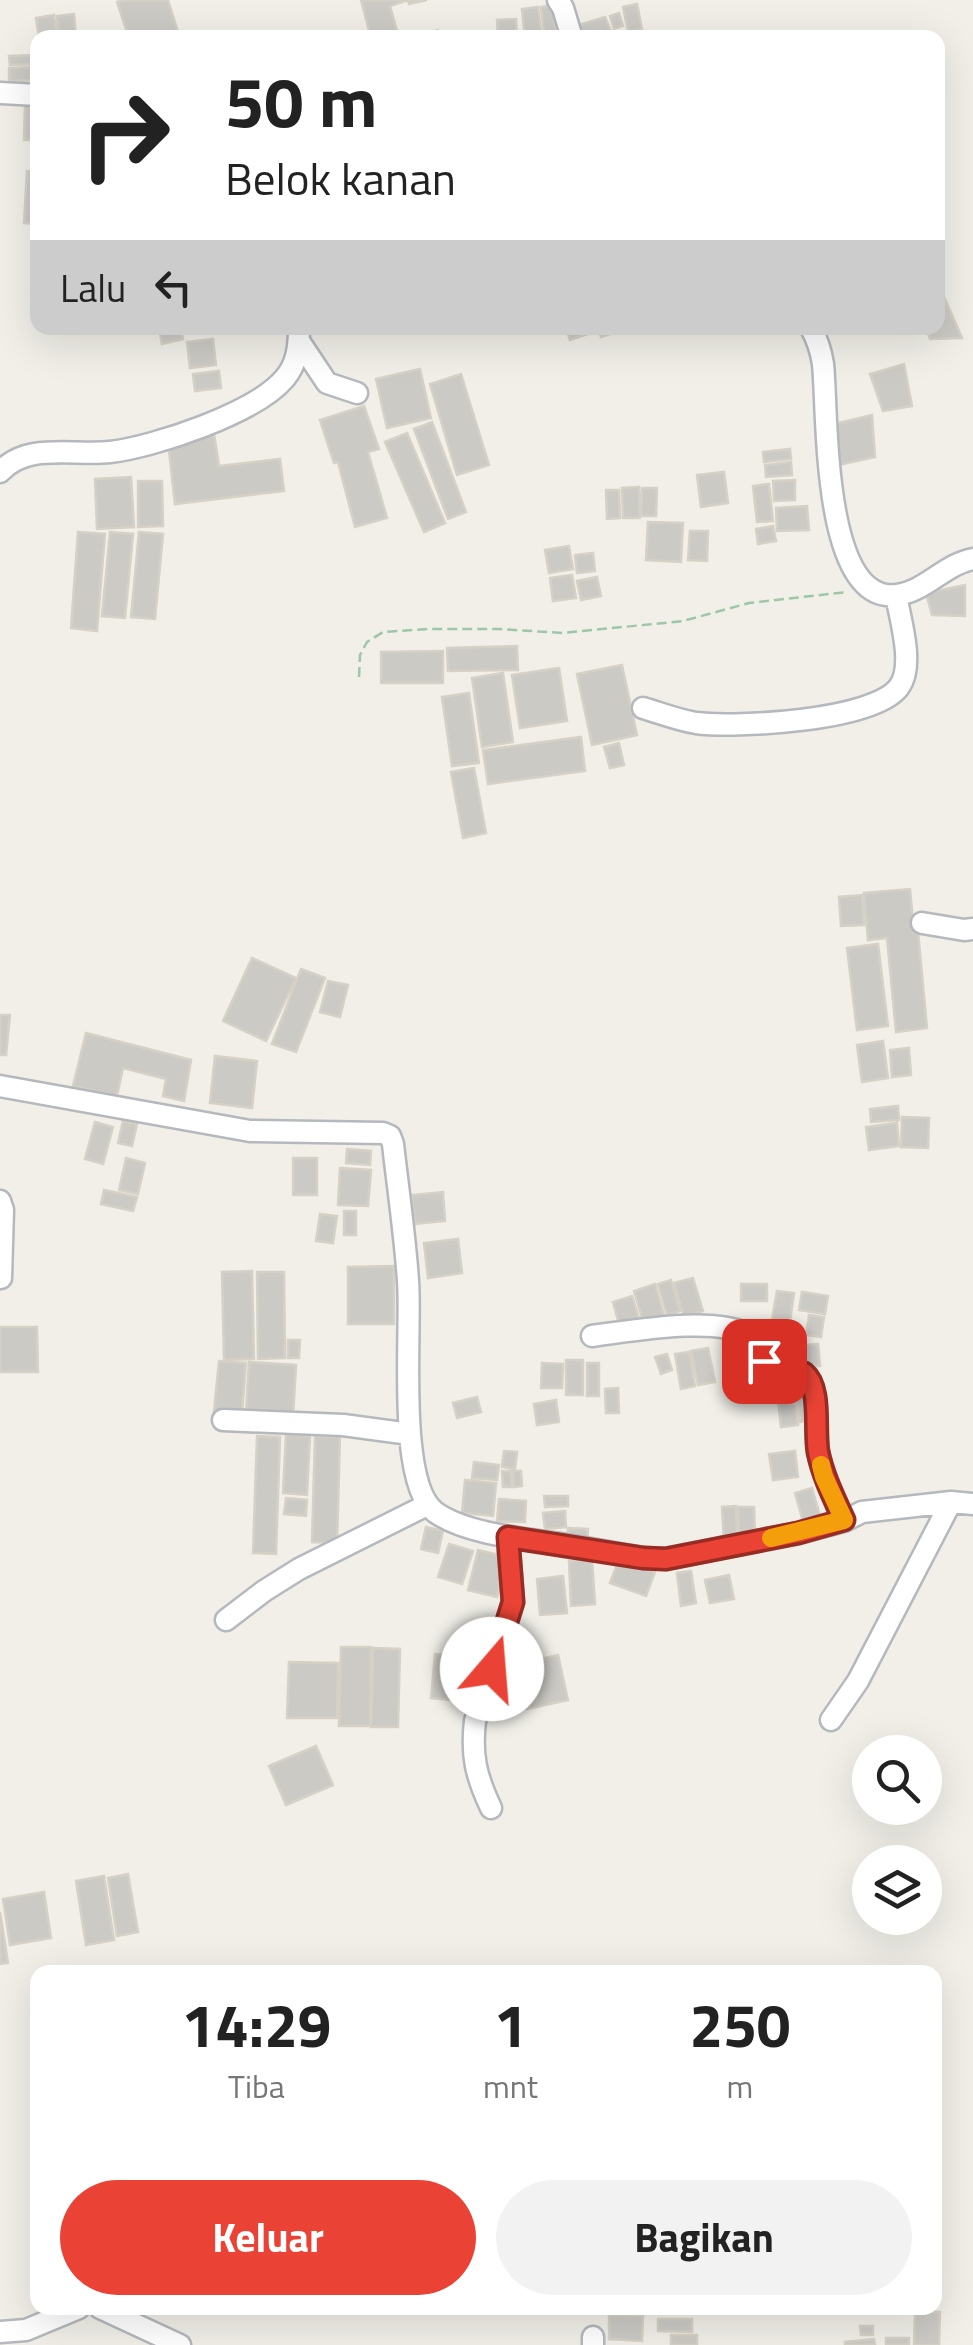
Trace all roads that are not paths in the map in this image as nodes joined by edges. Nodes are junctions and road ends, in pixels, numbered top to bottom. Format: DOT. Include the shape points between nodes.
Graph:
graph roads {
  1 [pos="558,0"];
  2 [pos="570,30"];
  3 [pos="0,92"];
  4 [pos="30,94"];
  5 [pos="299,335"];
  6 [pos="300,335"];
  7 [pos="815,335"];
  8 [pos="357,393"];
  9 [pos="0,472"];
  10 [pos="973,559"];
  11 [pos="896,595"];
  12 [pos="643,708"];
  13 [pos="922,923"];
  14 [pos="973,929"];
  15 [pos="0,1086"];
  16 [pos="0,1201"];
  17 [pos="2,1278"];
  18 [pos="592,1336"];
  19 [pos="223,1420"];
  20 [pos="410,1434"];
  21 [pos="951,1502"];
  22 [pos="973,1504"];
  23 [pos="427,1505"];
  24 [pos="844,1520"];
  25 [pos="508,1537"];
  26 [pos="226,1620"];
  27 [pos="831,1720"];
  28 [pos="491,1808"];
  29 [pos="62,2315"];
  30 [pos="115,2315"];
  31 [pos="0,2332"];
  32 [pos="180,2345"];
  1 -- 2 [label="street"];
  3 -- 4 [label="street"];
  5 -- 9 [label="street" via="295,363 284,380 214,422 131,449 26,455"];
  6 -- 8 [label="street" via="327,383"];
  7 -- 11 [label="street" via="843,543 869,590"];
  10 -- 11 [label="street"];
  11 -- 12 [label="street" via="906,659 899,687 888,697 851,711 746,725 694,723"];
  13 -- 14 [label="street"];
  15 -- 20 [label="street" via="236,1129 390,1136 409,1284"];
  16 -- 17 [label="street"];
  18 -- 24 [label="street" via="728,1328 751,1336 775,1372 804,1373 813,1383 824,1477"];
  19 -- 20 [label="street"];
  20 -- 23 [label="street"];
  21 -- 22 [label="street"];
  21 -- 24 [label="street"];
  21 -- 27 [label="street"];
  23 -- 25 [label="street" via="453,1522"];
  23 -- 26 [label="street" via="299,1569"];
  24 -- 25 [label="street" via="666,1559"];
  25 -- 28 [label="street" via="513,1602 473,1740 478,1780"];
  29 -- 31 [label="street"];
  30 -- 32 [label="street"];
}
